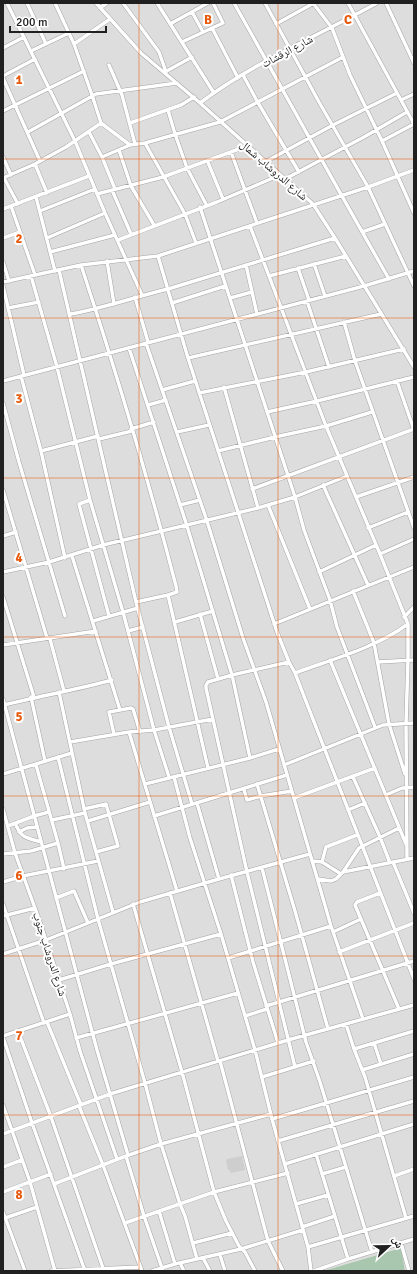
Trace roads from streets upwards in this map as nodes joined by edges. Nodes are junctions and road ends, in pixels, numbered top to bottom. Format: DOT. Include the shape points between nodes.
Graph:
graph roads {
  1 [pos="7,3"];
  2 [pos="27,3"];
  3 [pos="55,3"];
  4 [pos="96,3"];
  5 [pos="107,3"];
  6 [pos="123,3"];
  7 [pos="157,3"];
  8 [pos="208,3"];
  9 [pos="213,3"];
  10 [pos="234,3"];
  11 [pos="264,3"];
  12 [pos="314,3"];
  13 [pos="348,3"];
  14 [pos="377,3"];
  15 [pos="386,3"];
  16 [pos="201,5"];
  17 [pos="100,8"];
  18 [pos="192,12"];
  19 [pos="355,15"];
  20 [pos="110,19"];
  21 [pos="170,24"];
  22 [pos="276,24"];
  23 [pos="212,28"];
  24 [pos="332,28"];
  25 [pos="203,32"];
  26 [pos="69,33"];
  27 [pos="24,37"];
  28 [pos="182,42"];
  29 [pos="46,44"];
  30 [pos="74,44"];
  31 [pos="3,48"];
  32 [pos="290,49"];
  33 [pos="31,51"];
  34 [pos="192,57"];
  35 [pos="343,57"];
  36 [pos="35,59"];
  37 [pos="267,61"];
  38 [pos="414,63"];
  39 [pos="109,65"];
  40 [pos="84,71"];
  41 [pos="165,72"];
  42 [pos="243,75"];
  43 [pos="305,76"];
  44 [pos="3,77"];
  45 [pos="238,78"];
  46 [pos="177,83"];
  47 [pos="49,88"];
  48 [pos="283,88"];
  49 [pos="120,91"];
  50 [pos="214,93"];
  51 [pos="397,93"];
  52 [pos="414,94"];
  53 [pos="92,95"];
  54 [pos="194,97"];
  55 [pos="401,100"];
  56 [pos="257,101"];
  57 [pos="200,103"];
  58 [pos="15,105"];
  59 [pos="366,108"];
  60 [pos="168,110"];
  61 [pos="3,111"];
  62 [pos="407,112"];
  63 [pos="62,113"];
  64 [pos="220,122"];
  65 [pos="101,123"];
  66 [pos="130,123"];
  67 [pos="414,124"];
  68 [pos="333,125"];
  69 [pos="376,129"];
  70 [pos="28,132"];
  71 [pos="89,132"];
  72 [pos="175,134"];
  73 [pos="309,138"];
  74 [pos="75,141"];
  75 [pos="382,141"];
  76 [pos="145,143"];
  77 [pos="135,144"];
  78 [pos="130,145"];
  79 [pos="247,146"];
  80 [pos="345,147"];
  81 [pos="118,150"];
  82 [pos="285,151"];
  83 [pos="231,152"];
  84 [pos="3,157"];
  85 [pos="102,157"];
  86 [pos="207,160"];
  87 [pos="321,160"];
  88 [pos="40,161"];
  89 [pos="265,162"];
  90 [pos="35,164"];
  91 [pos="186,168"];
  92 [pos="414,170"];
  93 [pos="299,172"];
  94 [pos="279,174"];
  95 [pos="11,175"];
  96 [pos="89,176"];
  97 [pos="398,176"];
  98 [pos="163,177"];
  99 [pos="4,178"];
  100 [pos="285,179"];
  101 [pos="131,186"];
  102 [pos="368,187"];
  103 [pos="95,189"];
  104 [pos="114,189"];
  105 [pos="246,190"];
  106 [pos="47,193"];
  107 [pos="97,194"];
  108 [pos="341,196"];
  109 [pos="36,197"];
  110 [pos="223,199"];
  111 [pos="18,204"];
  112 [pos="313,204"];
  113 [pos="11,206"];
  114 [pos="207,206"];
  115 [pos="200,207"];
  116 [pos="3,209"];
  117 [pos="40,212"];
  118 [pos="105,212"];
  119 [pos="414,213"];
  120 [pos="184,214"];
  121 [pos="257,223"];
  122 [pos="385,224"];
  123 [pos="154,225"];
  124 [pos="250,226"];
  125 [pos="20,232"];
  126 [pos="362,232"];
  127 [pos="131,234"];
  128 [pos="115,235"];
  129 [pos="3,238"];
  130 [pos="47,238"];
  131 [pos="211,238"];
  132 [pos="335,238"];
  133 [pos="118,240"];
  134 [pos="196,243"];
  135 [pos="50,252"];
  136 [pos="158,256"];
  137 [pos="346,256"];
  138 [pos="126,259"];
  139 [pos="263,260"];
  140 [pos="107,261"];
  141 [pos="3,262"];
  142 [pos="314,264"];
  143 [pos="81,265"];
  144 [pos="246,265"];
  145 [pos="298,268"];
  146 [pos="57,270"];
  147 [pos="414,271"];
  148 [pos="221,272"];
  149 [pos="408,273"];
  150 [pos="33,275"];
  151 [pos="269,276"];
  152 [pos="389,279"];
  153 [pos="9,281"];
  154 [pos="3,282"];
  155 [pos="3,286"];
  156 [pos="226,286"];
  157 [pos="364,286"];
  158 [pos="414,286"];
  159 [pos="168,289"];
  160 [pos="252,292"];
  161 [pos="142,295"];
  162 [pos="325,296"];
  163 [pos="135,297"];
  164 [pos="230,298"];
  165 [pos="308,300"];
  166 [pos="39,302"];
  167 [pos="172,303"];
  168 [pos="114,304"];
  169 [pos="282,307"];
  170 [pos="8,308"];
  171 [pos="96,309"];
  172 [pos="71,314"];
  173 [pos="257,314"];
  174 [pos="381,314"];
  175 [pos="238,319"];
  176 [pos="344,322"];
  177 [pos="315,328"];
  178 [pos="292,333"];
  179 [pos="181,334"];
  180 [pos="147,342"];
  181 [pos="245,344"];
  182 [pos="129,348"];
  183 [pos="404,349"];
  184 [pos="110,353"];
  185 [pos="188,358"];
  186 [pos="81,360"];
  187 [pos="355,361"];
  188 [pos="57,367"];
  189 [pos="329,367"];
  190 [pos="414,368"];
  191 [pos="306,372"];
  192 [pos="23,376"];
  193 [pos="414,377"];
  194 [pos="3,381"];
  195 [pos="195,381"];
  196 [pos="258,381"];
  197 [pos="397,382"];
  198 [pos="224,387"];
  199 [pos="364,389"];
  200 [pos="162,390"];
  201 [pos="199,393"];
  202 [pos="166,400"];
  203 [pos="317,401"];
  204 [pos="3,403"];
  205 [pos="148,405"];
  206 [pos="267,412"];
  207 [pos="372,412"];
  208 [pos="154,422"];
  209 [pos="209,425"];
  210 [pos="326,426"];
  211 [pos="414,429"];
  212 [pos="132,430"];
  213 [pos="177,432"];
  214 [pos="275,437"];
  215 [pos="98,438"];
  216 [pos="382,441"];
  217 [pos="75,442"];
  218 [pos="240,445"];
  219 [pos="41,450"];
  220 [pos="218,452"];
  221 [pos="340,456"];
  222 [pos="288,476"];
  223 [pos="347,476"];
  224 [pos="414,477"];
  225 [pos="398,482"];
  226 [pos="322,486"];
  227 [pos="252,489"];
  228 [pos="3,490"];
  229 [pos="295,497"];
  230 [pos="356,497"];
  231 [pos="90,500"];
  232 [pos="200,500"];
  233 [pos="180,505"];
  234 [pos="268,505"];
  235 [pos="258,508"];
  236 [pos="408,512"];
  237 [pos="238,513"];
  238 [pos="207,521"];
  239 [pos="187,526"];
  240 [pos="368,528"];
  241 [pos="414,528"];
  242 [pos="162,531"];
  243 [pos="16,532"];
  244 [pos="3,536"];
  245 [pos="414,539"];
  246 [pos="122,541"];
  247 [pos="376,545"];
  248 [pos="103,546"];
  249 [pos="92,549"];
  250 [pos="380,554"];
  251 [pos="354,555"];
  252 [pos="72,556"];
  253 [pos="65,558"];
  254 [pos="49,562"];
  255 [pos="26,567"];
  256 [pos="414,568"];
  257 [pos="3,572"];
  258 [pos="319,572"];
  259 [pos="388,577"];
  260 [pos="368,585"];
  261 [pos="353,591"];
  262 [pos="168,595"];
  263 [pos="3,597"];
  264 [pos="330,600"];
  265 [pos="136,602"];
  266 [pos="414,607"];
  267 [pos="138,608"];
  268 [pos="310,609"];
  269 [pos="213,611"];
  270 [pos="123,612"];
  271 [pos="200,614"];
  272 [pos="65,616"];
  273 [pos="109,616"];
  274 [pos="404,617"];
  275 [pos="93,621"];
  276 [pos="174,622"];
  277 [pos="274,624"];
  278 [pos="408,624"];
  279 [pos="143,627"];
  280 [pos="96,631"];
  281 [pos="128,631"];
  282 [pos="48,638"];
  283 [pos="17,642"];
  284 [pos="374,643"];
  285 [pos="3,645"];
  286 [pos="348,654"];
  287 [pos="330,660"];
  288 [pos="408,660"];
  289 [pos="414,660"];
  290 [pos="289,662"];
  291 [pos="378,662"];
  292 [pos="254,670"];
  293 [pos="295,673"];
  294 [pos="232,675"];
  295 [pos="218,679"];
  296 [pos="112,680"];
  297 [pos="64,691"];
  298 [pos="59,692"];
  299 [pos="33,697"];
  300 [pos="3,699"];
  301 [pos="4,705"];
  302 [pos="120,710"];
  303 [pos="213,719"];
  304 [pos="198,722"];
  305 [pos="414,723"];
  306 [pos="389,724"];
  307 [pos="406,724"];
  308 [pos="169,727"];
  309 [pos="375,727"];
  310 [pos="154,730"];
  311 [pos="129,732"];
  312 [pos="140,732"];
  313 [pos="114,734"];
  314 [pos="361,734"];
  315 [pos="70,742"];
  316 [pos="324,748"];
  317 [pos="279,749"];
  318 [pos="72,753"];
  319 [pos="58,757"];
  320 [pos="250,758"];
  321 [pos="45,761"];
  322 [pos="222,764"];
  323 [pos="36,765"];
  324 [pos="284,765"];
  325 [pos="21,768"];
  326 [pos="208,768"];
  327 [pos="375,768"];
  328 [pos="3,774"];
  329 [pos="183,774"];
  330 [pos="287,775"];
  331 [pos="174,777"];
  332 [pos="353,777"];
  333 [pos="169,778"];
  334 [pos="406,778"];
  335 [pos="337,783"];
  336 [pos="144,784"];
  337 [pos="257,784"];
  338 [pos="407,787"];
  339 [pos="414,787"];
  340 [pos="244,790"];
  341 [pos="292,791"];
  342 [pos="230,794"];
  343 [pos="386,795"];
  344 [pos="261,796"];
  345 [pos="294,798"];
  346 [pos="150,802"];
  347 [pos="194,804"];
  348 [pos="365,804"];
  349 [pos="182,807"];
  350 [pos="3,809"];
  351 [pos="348,810"];
  352 [pos="85,811"];
  353 [pos="49,812"];
  354 [pos="72,815"];
  355 [pos="109,815"];
  356 [pos="34,816"];
  357 [pos="154,816"];
  358 [pos="28,818"];
  359 [pos="52,820"];
  360 [pos="88,821"];
  361 [pos="15,823"];
  362 [pos="8,826"];
  363 [pos="37,827"];
  364 [pos="30,828"];
  365 [pos="399,828"];
  366 [pos="19,832"];
  367 [pos="357,835"];
  368 [pos="380,837"];
  369 [pos="41,842"];
  370 [pos="58,843"];
  371 [pos="362,846"];
  372 [pos="407,846"];
  373 [pos="42,848"];
  374 [pos="96,852"];
  375 [pos="15,853"];
  376 [pos="3,854"];
  377 [pos="310,854"];
  378 [pos="414,858"];
  379 [pos="407,859"];
  380 [pos="98,861"];
  381 [pos="312,861"];
  382 [pos="322,862"];
  383 [pos="391,862"];
  384 [pos="280,863"];
  385 [pos="84,864"];
  386 [pos="262,868"];
  387 [pos="370,868"];
  388 [pos="64,869"];
  389 [pos="48,871"];
  390 [pos="247,872"];
  391 [pos="342,873"];
  392 [pos="23,876"];
  393 [pos="231,876"];
  394 [pos="219,879"];
  395 [pos="318,880"];
  396 [pos="3,882"];
  397 [pos="204,883"];
  398 [pos="177,891"];
  399 [pos="170,893"];
  400 [pos="380,893"];
  401 [pos="56,898"];
  402 [pos="3,904"];
  403 [pos="132,904"];
  404 [pos="35,908"];
  405 [pos="113,912"];
  406 [pos="414,913"];
  407 [pos="5,916"];
  408 [pos="98,919"];
  409 [pos="361,919"];
  410 [pos="88,923"];
  411 [pos="414,923"];
  412 [pos="331,926"];
  413 [pos="396,931"];
  414 [pos="333,932"];
  415 [pos="65,933"];
  416 [pos="221,934"];
  417 [pos="302,936"];
  418 [pos="46,940"];
  419 [pos="370,941"];
  420 [pos="280,942"];
  421 [pos="185,943"];
  422 [pos="265,947"];
  423 [pos="19,949"];
  424 [pos="251,951"];
  425 [pos="339,952"];
  426 [pos="3,954"];
  427 [pos="147,954"];
  428 [pos="228,958"];
  429 [pos="414,960"];
  430 [pos="408,962"];
  431 [pos="111,964"];
  432 [pos="382,970"];
  433 [pos="77,974"];
  434 [pos="414,979"];
  435 [pos="59,980"];
  436 [pos="349,981"];
  437 [pos="316,990"];
  438 [pos="238,993"];
  439 [pos="294,997"];
  440 [pos="278,1002"];
  441 [pos="201,1003"];
  442 [pos="414,1005"];
  443 [pos="267,1007"];
  444 [pos="399,1009"];
  445 [pos="70,1014"];
  446 [pos="164,1014"];
  447 [pos="245,1016"];
  448 [pos="363,1019"];
  449 [pos="45,1022"];
  450 [pos="127,1024"];
  451 [pos="346,1024"];
  452 [pos="328,1029"];
  453 [pos="18,1031"];
  454 [pos="414,1031"];
  455 [pos="92,1033"];
  456 [pos="304,1036"];
  457 [pos="3,1037"];
  458 [pos="76,1038"];
  459 [pos="288,1040"];
  460 [pos="278,1043"];
  461 [pos="374,1043"];
  462 [pos="354,1049"];
  463 [pos="255,1050"];
  464 [pos="414,1054"];
  465 [pos="219,1061"];
  466 [pos="314,1061"];
  467 [pos="381,1064"];
  468 [pos="295,1067"];
  469 [pos="362,1070"];
  470 [pos="182,1072"];
  471 [pos="262,1077"];
  472 [pos="414,1077"];
  473 [pos="145,1083"];
  474 [pos="369,1091"];
  475 [pos="110,1094"];
  476 [pos="97,1099"];
  477 [pos="414,1101"];
  478 [pos="327,1104"];
  479 [pos="3,1105"];
  480 [pos="80,1105"];
  481 [pos="375,1113"];
  482 [pos="271,1114"];
  483 [pos="51,1117"];
  484 [pos="272,1119"];
  485 [pos="32,1123"];
  486 [pos="236,1123"];
  487 [pos="414,1124"];
  488 [pos="333,1125"];
  489 [pos="11,1131"];
  490 [pos="3,1134"];
  491 [pos="198,1134"];
  492 [pos="381,1134"];
  493 [pos="278,1141"];
  494 [pos="161,1144"];
  495 [pos="340,1147"];
  496 [pos="316,1154"];
  497 [pos="127,1155"];
  498 [pos="118,1159"];
  499 [pos="22,1160"];
  500 [pos="285,1164"];
  501 [pos="104,1165"];
  502 [pos="3,1167"];
  503 [pos="346,1167"];
  504 [pos="414,1169"];
  505 [pos="288,1173"];
  506 [pos="51,1174"];
  507 [pos="322,1174"];
  508 [pos="394,1176"];
  509 [pos="72,1177"];
  510 [pos="30,1182"];
  511 [pos="252,1183"];
  512 [pos="54,1184"];
  513 [pos="3,1192"];
  514 [pos="214,1192"];
  515 [pos="328,1195"];
  516 [pos="180,1204"];
  517 [pos="296,1204"];
  518 [pos="37,1207"];
  519 [pos="159,1210"];
  520 [pos="3,1212"];
  521 [pos="144,1216"];
  522 [pos="335,1216"];
  523 [pos="414,1216"];
  524 [pos="5,1218"];
  525 [pos="406,1218"];
  526 [pos="125,1223"];
  527 [pos="303,1228"];
  528 [pos="365,1230"];
  529 [pos="232,1233"];
  530 [pos="341,1237"];
  531 [pos="414,1238"];
  532 [pos="268,1240"];
  533 [pos="193,1243"];
  534 [pos="401,1243"];
  535 [pos="308,1247"];
  536 [pos="241,1249"];
  537 [pos="372,1252"];
  538 [pos="220,1255"];
  539 [pos="203,1258"];
  540 [pos="197,1259"];
  541 [pos="348,1259"];
  542 [pos="180,1263"];
  543 [pos="175,1264"];
  544 [pos="141,1267"];
  545 [pos="103,1268"];
  546 [pos="116,1269"];
  547 [pos="85,1270"];
  548 [pos="163,1270"];
  549 [pos="25,1271"];
  550 [pos="51,1271"];
  551 [pos="55,1271"];
  552 [pos="73,1271"];
  553 [pos="142,1271"];
  554 [pos="152,1271"];
  555 [pos="184,1271"];
  556 [pos="210,1271"];
  557 [pos="226,1271"];
  558 [pos="256,1271"];
  559 [pos="283,1271"];
  560 [pos="311,1271"];
  561 [pos="314,1271"];
  562 [pos="409,1271"];
  1 -- 27 [label="street"];
  2 -- 29 [label="street"];
  3 -- 26 [label="street"];
  4 -- 17 [label="street, شارع الدروشاب شمال"];
  5 -- 17 [label="street"];
  6 -- 41 [label="street" via="159,52"];
  7 -- 21 [label="street"];
  8 -- 16 [label="street"];
  9 -- 23 [label="street" via="223,23"];
  10 -- 37 [label="street"];
  11 -- 22 [label="street"];
  12 -- 22 [label="street"];
  12 -- 24 [label="street"];
  13 -- 19 [label="street"];
  14 -- 19 [label="street, شارع الرقشات"];
  15 -- 38 [label="street"];
  16 -- 18 [label="street"];
  17 -- 20 [label="street, شارع الدروشاب شمال"];
  18 -- 21 [label="street"];
  18 -- 25 [label="street"];
  19 -- 24 [label="street, شارع الرقشات"];
  19 -- 51 [label="street"];
  20 -- 30 [label="street"];
  20 -- 41 [label="street, شارع الدروشاب شمال" via="141,53"];
  21 -- 28 [label="street"];
  22 -- 32 [label="street"];
  23 -- 25 [label="street"];
  23 -- 45 [label="street"];
  24 -- 32 [label="street, شارع الرقشات"];
  24 -- 35 [label="street"];
  25 -- 28 [label="street"];
  26 -- 29 [label="street"];
  26 -- 30 [label="street"];
  27 -- 31 [label="street"];
  27 -- 33 [label="street"];
  28 -- 34 [label="street"];
  29 -- 33 [label="street"];
  30 -- 40 [label="street"];
  32 -- 37 [label="street, شارع الرقشات"];
  32 -- 43 [label="street"];
  33 -- 36 [label="street"];
  34 -- 41 [label="street"];
  34 -- 50 [label="street"];
  35 -- 43 [label="street"];
  35 -- 59 [label="street"];
  36 -- 44 [label="street"];
  36 -- 47 [label="street"];
  37 -- 42 [label="street, شارع الرقشات"];
  37 -- 48 [label="street"];
  39 -- 49 [label="street"];
  40 -- 47 [label="street"];
  40 -- 53 [label="street"];
  41 -- 46 [label="street, شارع الدروشاب شمال"];
  42 -- 45 [label="street, شارع الرقشات"];
  42 -- 56 [label="street"];
  43 -- 48 [label="street"];
  43 -- 68 [label="street"];
  44 -- 58 [label="street"];
  45 -- 50 [label="street, شارع الرقشات"];
  46 -- 49 [label="street"];
  46 -- 54 [label="street, شارع الدروشاب شمال"];
  47 -- 58 [label="street"];
  47 -- 63 [label="street"];
  48 -- 56 [label="street"];
  48 -- 73 [label="street"];
  49 -- 53 [label="street"];
  49 -- 66 [label="street"];
  50 -- 57 [label="street, شارع الرقشات"];
  51 -- 55 [label="street"];
  51 -- 59 [label="street"];
  52 -- 55 [label="street"];
  53 -- 63 [label="street"];
  53 -- 65 [label="street"];
  54 -- 57 [label="street, شارع الدروشاب شمال"];
  54 -- 60 [label="street"];
  55 -- 62 [label="street"];
  56 -- 64 [label="street"];
  56 -- 82 [label="street"];
  57 -- 64 [label="street, شارع الدروشاب شمال"];
  58 -- 61 [label="street"];
  58 -- 70 [label="street"];
  59 -- 68 [label="street"];
  59 -- 69 [label="street"];
  60 -- 66 [label="street"];
  60 -- 72 [label="street"];
  62 -- 67 [label="street"];
  62 -- 69 [label="street"];
  63 -- 70 [label="street"];
  63 -- 74 [label="street"];
  64 -- 72 [label="street"];
  64 -- 79 [label="street, شارع الدروشاب شمال"];
  65 -- 71 [label="street"];
  65 -- 78 [label="street"];
  66 -- 77 [label="street"];
  67 -- 75 [label="street"];
  68 -- 73 [label="street"];
  68 -- 80 [label="street"];
  69 -- 75 [label="street"];
  69 -- 80 [label="street"];
  70 -- 88 [label="street"];
  71 -- 74 [label="street"];
  71 -- 85 [label="street"];
  72 -- 76 [label="street"];
  72 -- 91 [label="street"];
  73 -- 82 [label="street"];
  73 -- 87 [label="street"];
  74 -- 88 [label="street"];
  74 -- 96 [label="street"];
  75 -- 97 [label="street"];
  76 -- 77 [label="street"];
  76 -- 98 [label="street"];
  77 -- 78 [label="street"];
  78 -- 81 [label="street"];
  79 -- 83 [label="street"];
  79 -- 89 [label="street, شارع الدروشاب شمال"];
  80 -- 87 [label="street"];
  80 -- 102 [label="street"];
  81 -- 85 [label="street"];
  81 -- 101 [label="street"];
  82 -- 89 [label="street"];
  82 -- 93 [label="street"];
  83 -- 86 [label="street"];
  83 -- 105 [label="street"];
  84 -- 95 [label="street"];
  85 -- 104 [label="street"];
  86 -- 91 [label="street"];
  86 -- 110 [label="street"];
  87 -- 93 [label="street"];
  87 -- 108 [label="street"];
  88 -- 90 [label="street"];
  89 -- 94 [label="street, شارع الدروشاب شمال"];
  90 -- 95 [label="street"];
  90 -- 106 [label="street"];
  91 -- 98 [label="street"];
  91 -- 114 [label="street"];
  92 -- 97 [label="street"];
  93 -- 100 [label="street"];
  94 -- 100 [label="street, شارع الدروشاب شمال"];
  94 -- 105 [label="street"];
  95 -- 99 [label="street"];
  96 -- 103 [label="street"];
  96 -- 106 [label="street"];
  97 -- 102 [label="street"];
  97 -- 119 [label="street"];
  98 -- 101 [label="street"];
  98 -- 120 [label="street"];
  99 -- 111 [label="street"];
  100 -- 112 [label="street, شارع الدروشاب شمال"];
  101 -- 104 [label="street"];
  101 -- 123 [label="street"];
  102 -- 108 [label="street"];
  102 -- 122 [label="street"];
  103 -- 107 [label="street"];
  103 -- 117 [label="street"];
  104 -- 107 [label="street"];
  104 -- 127 [label="street"];
  105 -- 110 [label="street"];
  105 -- 121 [label="street"];
  106 -- 109 [label="street"];
  107 -- 118 [label="street"];
  108 -- 112 [label="street"];
  108 -- 126 [label="street"];
  109 -- 111 [label="street"];
  109 -- 117 [label="street"];
  110 -- 114 [label="street"];
  111 -- 113 [label="street"];
  112 -- 121 [label="street"];
  112 -- 132 [label="street, شارع الدروشاب شمال"];
  113 -- 116 [label="street"];
  113 -- 125 [label="street"];
  114 -- 115 [label="street"];
  115 -- 120 [label="street"];
  115 -- 131 [label="street"];
  117 -- 130 [label="street"];
  118 -- 128 [label="street"];
  118 -- 130 [label="street"];
  120 -- 123 [label="street"];
  120 -- 134 [label="street"];
  121 -- 124 [label="street"];
  122 -- 126 [label="street"];
  122 -- 149 [label="street"];
  123 -- 127 [label="street"];
  124 -- 131 [label="street"];
  124 -- 139 [label="street"];
  125 -- 129 [label="street"];
  125 -- 150 [label="street"];
  126 -- 152 [label="street"];
  127 -- 133 [label="street"];
  128 -- 133 [label="street"];
  128 -- 135 [label="street"];
  130 -- 135 [label="street"];
  131 -- 134 [label="street"];
  131 -- 148 [label="street"];
  132 -- 137 [label="street, شارع الدروشاب شمال"];
  132 -- 139 [label="street"];
  133 -- 138 [label="street"];
  134 -- 136 [label="street"];
  135 -- 146 [label="street"];
  136 -- 138 [label="street"];
  136 -- 159 [label="street"];
  137 -- 142 [label="street"];
  137 -- 157 [label="street, شارع الدروشاب شمال"];
  138 -- 140 [label="street"];
  138 -- 161 [label="street"];
  139 -- 144 [label="street"];
  139 -- 151 [label="street"];
  140 -- 143 [label="street"];
  140 -- 168 [label="street"];
  141 -- 153 [label="street"];
  142 -- 145 [label="street"];
  142 -- 162 [label="street"];
  143 -- 146 [label="street"];
  143 -- 171 [label="street"];
  144 -- 148 [label="street"];
  144 -- 160 [label="street"];
  145 -- 151 [label="street"];
  145 -- 165 [label="street"];
  146 -- 150 [label="street"];
  146 -- 172 [label="street"];
  147 -- 149 [label="street"];
  148 -- 156 [label="street"];
  148 -- 159 [label="street"];
  149 -- 152 [label="street"];
  149 -- 158 [label="street"];
  150 -- 153 [label="street"];
  150 -- 166 [label="street"];
  151 -- 169 [label="street"];
  152 -- 157 [label="street"];
  153 -- 154 [label="street"];
  155 -- 170 [label="street"];
  156 -- 164 [label="street"];
  156 -- 167 [label="street"];
  157 -- 162 [label="street"];
  157 -- 174 [label="street, شارع الدروشاب شمال"];
  159 -- 161 [label="street"];
  159 -- 167 [label="street"];
  160 -- 164 [label="street"];
  160 -- 173 [label="street"];
  161 -- 163 [label="street"];
  162 -- 165 [label="street"];
  163 -- 168 [label="street"];
  163 -- 180 [label="street"];
  164 -- 175 [label="street"];
  165 -- 169 [label="street"];
  165 -- 177 [label="street"];
  166 -- 170 [label="street"];
  166 -- 188 [label="street"];
  167 -- 179 [label="street"];
  168 -- 171 [label="street"];
  169 -- 173 [label="street"];
  169 -- 178 [label="street"];
  170 -- 192 [label="street"];
  171 -- 172 [label="street"];
  171 -- 184 [label="street"];
  172 -- 186 [label="street"];
  173 -- 175 [label="street"];
  174 -- 176 [label="street"];
  174 -- 183 [label="street, شارع الدروشاب شمال"];
  175 -- 179 [label="street"];
  175 -- 181 [label="street"];
  176 -- 177 [label="street"];
  176 -- 187 [label="street"];
  177 -- 178 [label="street"];
  177 -- 189 [label="street"];
  178 -- 181 [label="street"];
  178 -- 191 [label="street"];
  179 -- 180 [label="street"];
  179 -- 185 [label="street"];
  180 -- 182 [label="street"];
  180 -- 200 [label="street"];
  181 -- 185 [label="street"];
  181 -- 196 [label="street"];
  182 -- 184 [label="street"];
  182 -- 205 [label="street"];
  183 -- 187 [label="street"];
  183 -- 190 [label="street, شارع الدروشاب شمال"];
  184 -- 186 [label="street"];
  184 -- 212 [label="street"];
  185 -- 195 [label="street"];
  186 -- 188 [label="street"];
  186 -- 215 [label="street"];
  187 -- 189 [label="street"];
  187 -- 199 [label="street"];
  188 -- 192 [label="street"];
  188 -- 217 [label="street"];
  189 -- 191 [label="street"];
  191 -- 196 [label="street"];
  191 -- 203 [label="street"];
  192 -- 194 [label="street"];
  192 -- 219 [label="street"];
  193 -- 197 [label="street"];
  195 -- 200 [label="street"];
  195 -- 201 [label="street"];
  196 -- 198 [label="street"];
  196 -- 206 [label="street"];
  197 -- 199 [label="street"];
  197 -- 211 [label="street"];
  198 -- 201 [label="street"];
  198 -- 218 [label="street"];
  199 -- 203 [label="street"];
  199 -- 207 [label="street"];
  200 -- 202 [label="street"];
  201 -- 209 [label="street"];
  202 -- 205 [label="street"];
  202 -- 213 [label="street"];
  203 -- 206 [label="street"];
  203 -- 210 [label="street"];
  204 -- 254 [label="street"];
  205 -- 208 [label="street"];
  206 -- 214 [label="street"];
  207 -- 210 [label="street"];
  207 -- 216 [label="street"];
  208 -- 212 [label="street"];
  208 -- 233 [label="street"];
  209 -- 213 [label="street"];
  209 -- 220 [label="street"];
  210 -- 214 [label="street"];
  210 -- 221 [label="street"];
  211 -- 216 [label="street"];
  212 -- 215 [label="street"];
  212 -- 242 [label="street"];
  213 -- 232 [label="street"];
  214 -- 218 [label="street"];
  214 -- 222 [label="street"];
  215 -- 217 [label="street"];
  215 -- 246 [label="street"];
  216 -- 221 [label="street"];
  216 -- 225 [label="street"];
  217 -- 219 [label="street"];
  217 -- 231 [label="street"];
  218 -- 220 [label="street"];
  218 -- 227 [label="street"];
  219 -- 253 [label="street"];
  220 -- 237 [label="street"];
  221 -- 222 [label="street"];
  221 -- 223 [label="street"];
  222 -- 227 [label="street"];
  222 -- 229 [label="street"];
  223 -- 226 [label="street"];
  223 -- 230 [label="street"];
  224 -- 225 [label="street"];
  225 -- 230 [label="street"];
  225 -- 236 [label="street"];
  226 -- 229 [label="street"];
  226 -- 251 [label="street"];
  227 -- 235 [label="street"];
  228 -- 243 [label="street"];
  229 -- 234 [label="street"];
  229 -- 258 [label="street"];
  230 -- 240 [label="street"];
  231 -- 248 [label="street"];
  231 -- 249 [label="street" via="79,504"];
  232 -- 233 [label="street"];
  232 -- 238 [label="street"];
  233 -- 239 [label="street"];
  234 -- 235 [label="street"];
  234 -- 268 [label="street"];
  235 -- 237 [label="street"];
  236 -- 240 [label="street"];
  236 -- 241 [label="street"];
  237 -- 238 [label="street"];
  237 -- 277 [label="street"];
  238 -- 239 [label="street"];
  238 -- 292 [label="street"];
  239 -- 242 [label="street"];
  239 -- 269 [label="street"];
  240 -- 247 [label="street"];
  242 -- 246 [label="street"];
  242 -- 262 [label="street" via="177,590"];
  243 -- 244 [label="street"];
  243 -- 255 [label="street"];
  245 -- 250 [label="street"];
  246 -- 248 [label="street"];
  246 -- 265 [label="street"];
  247 -- 250 [label="street"];
  247 -- 251 [label="street"];
  248 -- 249 [label="street"];
  248 -- 270 [label="street"];
  249 -- 252 [label="street"];
  249 -- 273 [label="street"];
  250 -- 259 [label="street"];
  251 -- 258 [label="street"];
  251 -- 260 [label="street"];
  252 -- 253 [label="street"];
  252 -- 275 [label="street"];
  253 -- 254 [label="street"];
  254 -- 255 [label="street"];
  254 -- 272 [label="street"];
  255 -- 257 [label="street"];
  255 -- 282 [label="street"];
  256 -- 259 [label="street"];
  258 -- 264 [label="street"];
  259 -- 260 [label="street"];
  259 -- 274 [label="street"];
  260 -- 261 [label="street"];
  261 -- 264 [label="street"];
  261 -- 284 [label="street"];
  262 -- 265 [label="street"];
  262 -- 276 [label="street"];
  263 -- 283 [label="street"];
  264 -- 268 [label="street"];
  264 -- 286 [label="street"];
  265 -- 267 [label="street"];
  266 -- 274 [label="street"];
  267 -- 270 [label="street"];
  267 -- 279 [label="street"];
  268 -- 277 [label="street"];
  269 -- 271 [label="street"];
  269 -- 294 [label="street"];
  270 -- 273 [label="street"];
  270 -- 281 [label="street"];
  271 -- 276 [label="street"];
  271 -- 295 [label="street"];
  273 -- 275 [label="street"];
  274 -- 278 [label="street"];
  275 -- 280 [label="street"];
  276 -- 304 [label="street"];
  277 -- 290 [label="street"];
  278 -- 284 [label="street"];
  278 -- 288 [label="street"];
  279 -- 281 [label="street"];
  279 -- 308 [label="street"];
  280 -- 282 [label="street"];
  280 -- 296 [label="street"];
  281 -- 310 [label="street"];
  282 -- 283 [label="street"];
  282 -- 297 [label="street"];
  283 -- 285 [label="street"];
  283 -- 299 [label="street"];
  284 -- 286 [label="street"];
  284 -- 291 [label="street"];
  286 -- 287 [label="street"];
  286 -- 309 [label="street"];
  287 -- 293 [label="street"];
  287 -- 314 [label="street"];
  288 -- 289 [label="street"];
  288 -- 291 [label="street"];
  288 -- 307 [label="street"];
  290 -- 292 [label="street"];
  290 -- 293 [label="street"];
  291 -- 306 [label="street"];
  292 -- 294 [label="street"];
  292 -- 317 [label="street"];
  293 -- 316 [label="street"];
  294 -- 295 [label="street"];
  294 -- 320 [label="street"];
  295 -- 303 [label="street" via="206,685"];
  296 -- 297 [label="street"];
  296 -- 302 [label="street"];
  297 -- 298 [label="street"];
  298 -- 299 [label="street"];
  298 -- 315 [label="street"];
  299 -- 301 [label="street"];
  299 -- 321 [label="street"];
  300 -- 301 [label="street"];
  301 -- 325 [label="street"];
  302 -- 312 [label="street" via="134,709"];
  302 -- 313 [label="street" via="109,712"];
  303 -- 304 [label="street"];
  303 -- 322 [label="street"];
  304 -- 308 [label="street"];
  304 -- 326 [label="street"];
  305 -- 307 [label="street"];
  306 -- 307 [label="street"];
  306 -- 309 [label="street"];
  306 -- 334 [label="street"];
  307 -- 334 [label="street"];
  308 -- 310 [label="street"];
  308 -- 329 [label="street"];
  309 -- 314 [label="street"];
  310 -- 312 [label="street"];
  310 -- 333 [label="street"];
  311 -- 312 [label="street"];
  311 -- 313 [label="street"];
  311 -- 336 [label="street"];
  313 -- 315 [label="street"];
  314 -- 316 [label="street"];
  314 -- 327 [label="street"];
  315 -- 318 [label="street"];
  316 -- 324 [label="street"];
  316 -- 335 [label="street"];
  317 -- 320 [label="street"];
  317 -- 324 [label="street"];
  318 -- 319 [label="street"];
  318 -- 352 [label="street"];
  319 -- 321 [label="street"];
  319 -- 354 [label="street"];
  320 -- 322 [label="street"];
  321 -- 323 [label="street"];
  322 -- 326 [label="street"];
  322 -- 342 [label="street"];
  323 -- 325 [label="street"];
  323 -- 353 [label="street"];
  324 -- 330 [label="street"];
  325 -- 328 [label="street"];
  325 -- 356 [label="street"];
  326 -- 329 [label="street"];
  327 -- 332 [label="street"];
  327 -- 343 [label="street"];
  329 -- 331 [label="street"];
  329 -- 347 [label="street"];
  330 -- 337 [label="street"];
  330 -- 341 [label="street"];
  331 -- 333 [label="street"];
  331 -- 349 [label="street"];
  332 -- 335 [label="street"];
  332 -- 348 [label="street"];
  333 -- 336 [label="street"];
  334 -- 338 [label="street"];
  335 -- 345 [label="street"];
  335 -- 351 [label="street"];
  336 -- 346 [label="street"];
  337 -- 340 [label="street"];
  337 -- 344 [label="street"];
  338 -- 339 [label="street"];
  338 -- 343 [label="street"];
  338 -- 372 [label="street"];
  340 -- 342 [label="street"];
  340 -- 344 [label="street" via="247,800"];
  341 -- 344 [label="street"];
  341 -- 345 [label="street"];
  342 -- 347 [label="street"];
  342 -- 390 [label="street"];
  343 -- 365 [label="street"];
  344 -- 384 [label="street"];
  345 -- 377 [label="street"];
  346 -- 355 [label="street"];
  346 -- 357 [label="street"];
  347 -- 349 [label="street"];
  347 -- 394 [label="street"];
  348 -- 351 [label="street"];
  348 -- 368 [label="street"];
  349 -- 357 [label="street"];
  349 -- 397 [label="street"];
  350 -- 362 [label="street, شارع الدروشاب جنوب"];
  351 -- 367 [label="street"];
  352 -- 354 [label="street"];
  352 -- 355 [label="street" via="106,804"];
  352 -- 360 [label="street"];
  353 -- 356 [label="street"];
  353 -- 359 [label="street"];
  354 -- 359 [label="street"];
  354 -- 385 [label="street"];
  355 -- 360 [label="street"];
  355 -- 374 [label="street" via="118,846"];
  356 -- 358 [label="street"];
  356 -- 363 [label="street"];
  357 -- 398 [label="street"];
  358 -- 361 [label="street"];
  358 -- 364 [label="street"];
  359 -- 370 [label="street"];
  360 -- 374 [label="street"];
  361 -- 362 [label="street"];
  361 -- 366 [label="street"];
  362 -- 375 [label="street, شارع الدروشاب جنوب"];
  363 -- 364 [label="street"];
  363 -- 369 [label="street"];
  364 -- 366 [label="street"];
  365 -- 368 [label="street"];
  365 -- 372 [label="street"];
  366 -- 369 [label="street"];
  367 -- 371 [label="street"];
  367 -- 382 [label="street" via="326,847"];
  368 -- 371 [label="street"];
  368 -- 383 [label="street"];
  369 -- 373 [label="street"];
  370 -- 373 [label="street"];
  370 -- 388 [label="street"];
  371 -- 387 [label="street"];
  371 -- 391 [label="street"];
  372 -- 379 [label="street"];
  373 -- 375 [label="street"];
  373 -- 389 [label="street"];
  374 -- 380 [label="street"];
  375 -- 376 [label="street"];
  375 -- 392 [label="street, شارع الدروشاب جنوب"];
  377 -- 381 [label="street"];
  377 -- 384 [label="street"];
  378 -- 379 [label="street"];
  379 -- 383 [label="street"];
  380 -- 385 [label="street"];
  380 -- 405 [label="street"];
  381 -- 382 [label="street"];
  381 -- 395 [label="street"];
  382 -- 391 [label="street"];
  383 -- 387 [label="street"];
  383 -- 406 [label="street"];
  384 -- 386 [label="street"];
  384 -- 417 [label="street"];
  385 -- 388 [label="street"];
  385 -- 408 [label="street"];
  386 -- 390 [label="street"];
  386 -- 420 [label="street"];
  387 -- 391 [label="street"];
  387 -- 400 [label="street"];
  388 -- 389 [label="street"];
  389 -- 392 [label="street"];
  389 -- 401 [label="street"];
  390 -- 393 [label="street"];
  390 -- 422 [label="street"];
  391 -- 395 [label="street" via="331,881"];
  392 -- 396 [label="street"];
  392 -- 404 [label="street, شارع الدروشاب جنوب"];
  393 -- 394 [label="street"];
  393 -- 424 [label="street"];
  394 -- 397 [label="street"];
  395 -- 412 [label="street"];
  397 -- 398 [label="street"];
  397 -- 416 [label="street"];
  398 -- 399 [label="street"];
  399 -- 403 [label="street"];
  399 -- 421 [label="street"];
  400 -- 409 [label="street" via="356,903"];
  400 -- 413 [label="street"];
  401 -- 410 [label="street" via="74,891"];
  401 -- 415 [label="street"];
  402 -- 407 [label="street"];
  403 -- 405 [label="street"];
  403 -- 427 [label="street"];
  404 -- 407 [label="street"];
  404 -- 418 [label="street, شارع الدروشاب جنوب"];
  405 -- 408 [label="street"];
  407 -- 423 [label="street"];
  408 -- 410 [label="street"];
  408 -- 431 [label="street"];
  409 -- 414 [label="street"];
  409 -- 419 [label="street"];
  410 -- 415 [label="street"];
  411 -- 413 [label="street"];
  412 -- 414 [label="street"];
  412 -- 417 [label="street"];
  413 -- 419 [label="street"];
  413 -- 430 [label="street"];
  414 -- 425 [label="street"];
  415 -- 418 [label="street"];
  415 -- 433 [label="street"];
  416 -- 421 [label="street"];
  416 -- 428 [label="street"];
  417 -- 420 [label="street"];
  417 -- 437 [label="street"];
  418 -- 423 [label="street"];
  418 -- 435 [label="street, شارع الدروشاب جنوب"];
  419 -- 425 [label="street"];
  419 -- 432 [label="street"];
  420 -- 422 [label="street"];
  420 -- 439 [label="street"];
  421 -- 427 [label="street"];
  421 -- 441 [label="street"];
  422 -- 424 [label="street"];
  422 -- 440 [label="street"];
  423 -- 426 [label="street"];
  423 -- 449 [label="street"];
  424 -- 428 [label="street"];
  424 -- 443 [label="street"];
  425 -- 436 [label="street"];
  427 -- 431 [label="street"];
  427 -- 446 [label="street"];
  428 -- 438 [label="street"];
  429 -- 430 [label="street"];
  430 -- 432 [label="street"];
  430 -- 434 [label="street"];
  431 -- 433 [label="street"];
  431 -- 450 [label="street"];
  432 -- 436 [label="street"];
  432 -- 444 [label="street"];
  433 -- 435 [label="street"];
  433 -- 455 [label="street"];
  435 -- 445 [label="street, شارع الدروشاب جنوب"];
  436 -- 437 [label="street"];
  436 -- 448 [label="street"];
  437 -- 439 [label="street"];
  437 -- 452 [label="street"];
  438 -- 441 [label="street"];
  438 -- 447 [label="street"];
  439 -- 440 [label="street"];
  439 -- 456 [label="street"];
  440 -- 443 [label="street"];
  440 -- 459 [label="street"];
  441 -- 446 [label="street"];
  441 -- 465 [label="street"];
  442 -- 444 [label="street"];
  443 -- 447 [label="street"];
  443 -- 460 [label="street"];
  444 -- 448 [label="street"];
  445 -- 449 [label="street"];
  445 -- 458 [label="street, شارع الدروشاب جنوب"];
  446 -- 450 [label="street"];
  446 -- 470 [label="street"];
  447 -- 463 [label="street"];
  448 -- 451 [label="street"];
  449 -- 453 [label="street"];
  449 -- 480 [label="street"];
  450 -- 455 [label="street"];
  450 -- 473 [label="street"];
  451 -- 452 [label="street"];
  451 -- 462 [label="street"];
  452 -- 456 [label="street"];
  453 -- 457 [label="street"];
  453 -- 483 [label="street"];
  454 -- 461 [label="street"];
  455 -- 458 [label="street"];
  455 -- 475 [label="street"];
  456 -- 459 [label="street"];
  456 -- 466 [label="street"];
  457 -- 485 [label="street"];
  458 -- 476 [label="street, شارع الدروشاب جنوب"];
  459 -- 460 [label="street"];
  459 -- 468 [label="street"];
  460 -- 463 [label="street"];
  461 -- 462 [label="street"];
  461 -- 467 [label="street"];
  462 -- 469 [label="street"];
  463 -- 465 [label="street"];
  463 -- 471 [label="street"];
  464 -- 467 [label="street"];
  465 -- 470 [label="street"];
  465 -- 486 [label="street"];
  466 -- 468 [label="street"];
  466 -- 478 [label="street"];
  467 -- 469 [label="street"];
  468 -- 471 [label="street"];
  469 -- 474 [label="street"];
  470 -- 473 [label="street"];
  470 -- 491 [label="street"];
  471 -- 482 [label="street"];
  472 -- 474 [label="street"];
  473 -- 475 [label="street"];
  473 -- 494 [label="street"];
  474 -- 478 [label="street"];
  474 -- 481 [label="street"];
  475 -- 476 [label="street"];
  475 -- 497 [label="street"];
  476 -- 480 [label="street"];
  476 -- 498 [label="street, شارع الدروشاب جنوب"];
  477 -- 481 [label="street"];
  478 -- 484 [label="street"];
  478 -- 488 [label="street"];
  479 -- 489 [label="street"];
  480 -- 483 [label="street"];
  480 -- 501 [label="street"];
  481 -- 488 [label="street"];
  481 -- 492 [label="street"];
  482 -- 484 [label="street"];
  482 -- 486 [label="street"];
  483 -- 485 [label="street"];
  483 -- 509 [label="street"];
  484 -- 493 [label="street"];
  485 -- 489 [label="street"];
  485 -- 506 [label="street"];
  486 -- 491 [label="street"];
  486 -- 511 [label="street"];
  487 -- 492 [label="street"];
  488 -- 493 [label="street"];
  488 -- 495 [label="street"];
  489 -- 490 [label="street"];
  489 -- 499 [label="street"];
  491 -- 494 [label="street"];
  491 -- 514 [label="street"];
  492 -- 495 [label="street"];
  492 -- 508 [label="street"];
  493 -- 500 [label="street"];
  494 -- 497 [label="street"];
  494 -- 516 [label="street"];
  495 -- 496 [label="street"];
  495 -- 503 [label="street"];
  496 -- 500 [label="street"];
  496 -- 507 [label="street"];
  497 -- 498 [label="street"];
  497 -- 521 [label="street"];
  498 -- 501 [label="street"];
  499 -- 502 [label="street"];
  499 -- 510 [label="street"];
  500 -- 505 [label="street"];
  501 -- 509 [label="street"];
  501 -- 526 [label="street"];
  503 -- 507 [label="street"];
  503 -- 528 [label="street"];
  504 -- 508 [label="street"];
  505 -- 511 [label="street"];
  505 -- 517 [label="street"];
  506 -- 510 [label="street"];
  506 -- 512 [label="street"];
  507 -- 515 [label="street"];
  508 -- 525 [label="street"];
  509 -- 512 [label="street"];
  509 -- 545 [label="street"];
  510 -- 513 [label="street"];
  510 -- 518 [label="street"];
  511 -- 514 [label="street"];
  511 -- 532 [label="street"];
  512 -- 547 [label="street"];
  514 -- 516 [label="street"];
  514 -- 529 [label="street"];
  515 -- 517 [label="street"];
  515 -- 522 [label="street"];
  516 -- 519 [label="street"];
  516 -- 533 [label="street"];
  517 -- 527 [label="street"];
  518 -- 524 [label="street"];
  518 -- 551 [label="street"];
  519 -- 521 [label="street"];
  519 -- 543 [label="street"];
  520 -- 524 [label="street"];
  521 -- 526 [label="street"];
  521 -- 548 [label="street"];
  522 -- 527 [label="street"];
  522 -- 530 [label="street"];
  523 -- 525 [label="street"];
  524 -- 549 [label="street"];
  525 -- 528 [label="street"];
  526 -- 544 [label="street"];
  527 -- 532 [label="street"];
  527 -- 535 [label="street"];
  528 -- 530 [label="street"];
  528 -- 537 [label="street"];
  529 -- 533 [label="street"];
  529 -- 536 [label="street"];
  530 -- 535 [label="street"];
  530 -- 541 [label="street"];
  531 -- 534 [label="street"];
  532 -- 536 [label="street"];
  532 -- 559 [label="street"];
  533 -- 540 [label="street"];
  534 -- 537 [label="street"];
  534 -- 562 [label="street"];
  535 -- 560 [label="street"];
  536 -- 538 [label="street"];
  536 -- 558 [label="street"];
  537 -- 541 [label="street"];
  538 -- 539 [label="street"];
  538 -- 557 [label="street"];
  539 -- 540 [label="street"];
  539 -- 556 [label="street"];
  540 -- 542 [label="street"];
  541 -- 561 [label="street"];
  542 -- 543 [label="street"];
  542 -- 555 [label="street"];
  543 -- 548 [label="street"];
  544 -- 546 [label="street"];
  544 -- 553 [label="street"];
  545 -- 546 [label="street"];
  545 -- 547 [label="street"];
  547 -- 552 [label="street"];
  548 -- 554 [label="street"];
  550 -- 551 [label="street"];
  551 -- 552 [label="street"];
}
